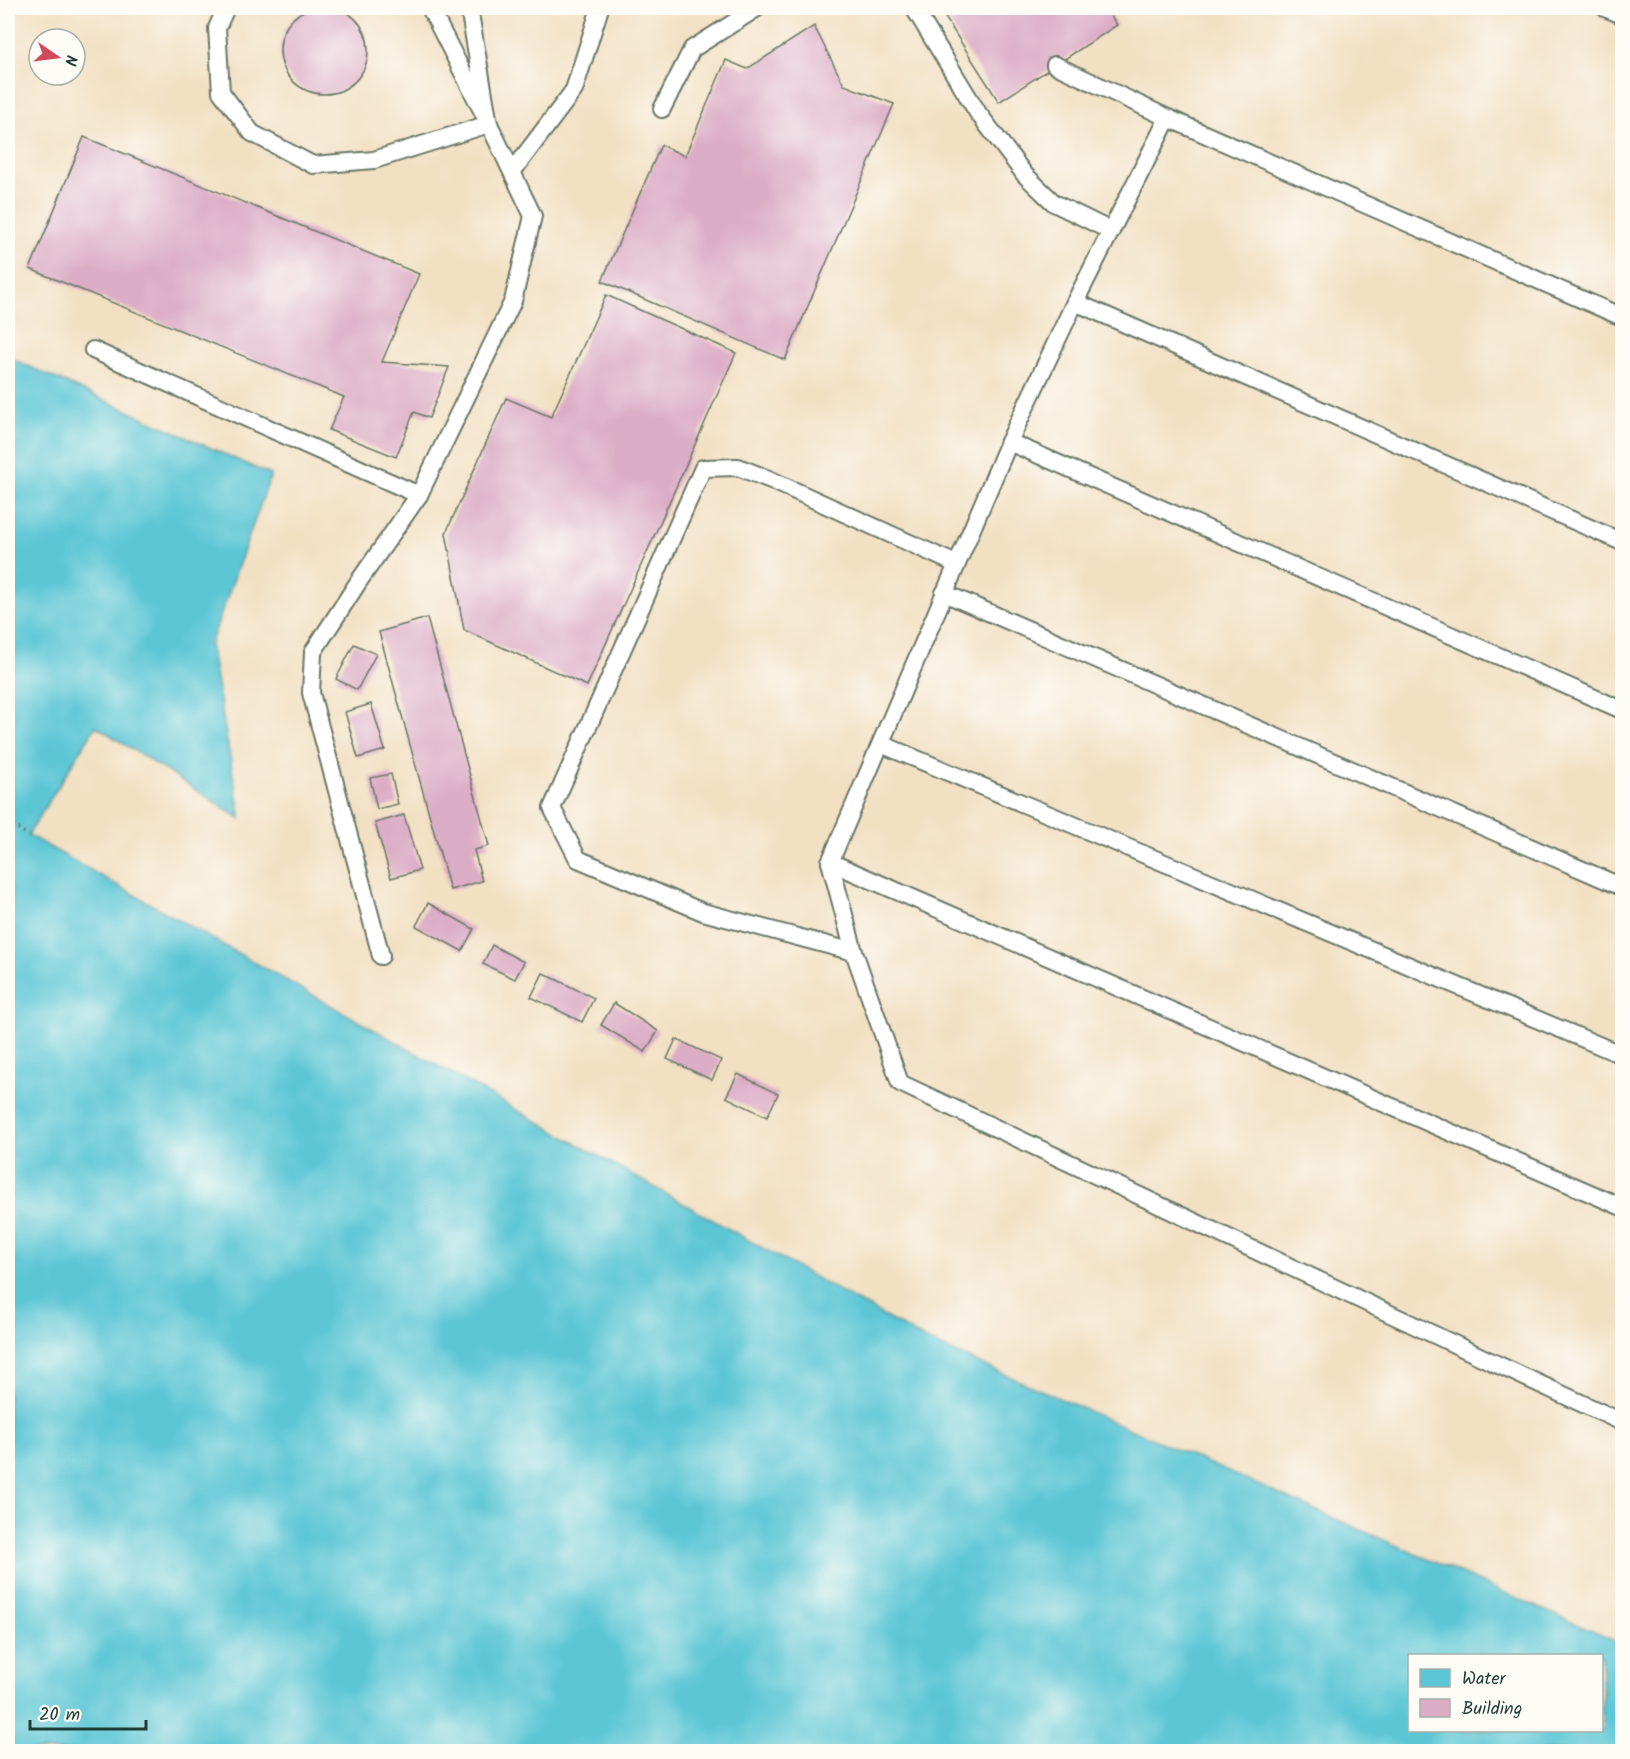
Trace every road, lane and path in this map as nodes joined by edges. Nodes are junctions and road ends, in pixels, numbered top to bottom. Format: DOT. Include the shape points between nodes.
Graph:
graph roads {
  1 [pos="226,8"];
  2 [pos="430,8"];
  3 [pos="469,8"];
  4 [pos="600,8"];
  5 [pos="758,8"];
  6 [pos="914,8"];
  7 [pos="1605,8"];
  8 [pos="1623,15"];
  9 [pos="1055,65"];
  10 [pos="662,109"];
  11 [pos="1168,118"];
  12 [pos="489,124"];
  13 [pos="512,172"];
  14 [pos="1111,231"];
  15 [pos="1075,302"];
  16 [pos="1623,317"];
  17 [pos="93,350"];
  18 [pos="1009,442"];
  19 [pos="419,495"];
  20 [pos="1623,542"];
  21 [pos="956,564"];
  22 [pos="944,593"];
  23 [pos="1623,710"];
  24 [pos="881,744"];
  25 [pos="8,822"];
  26 [pos="28,835"];
  27 [pos="830,862"];
  28 [pos="1623,887"];
  29 [pos="854,952"];
  30 [pos="381,956"];
  31 [pos="1623,1055"];
  32 [pos="1623,1207"];
  33 [pos="1623,1422"];
  1 -- 12 [label="lane" via="217,28 221,92 252,133 313,165 374,160"];
  2 -- 12 [label="lane"];
  3 -- 12 [label="lane"];
  4 -- 13 [label="lane" via="574,90"];
  5 -- 10 [label="lane" via="692,49"];
  6 -- 14 [label="lane" via="978,113 1025,175 1053,203"];
  7 -- 8 [label="lane"];
  9 -- 11 [label="lane"];
  11 -- 14 [label="lane"];
  11 -- 16 [label="lane"];
  12 -- 13 [label="lane"];
  13 -- 19 [label="lane" via="533,216 513,300"];
  14 -- 15 [label="lane"];
  15 -- 18 [label="lane"];
  15 -- 20 [label="lane"];
  17 -- 19 [label="lane"];
  18 -- 21 [label="lane"];
  18 -- 23 [label="lane"];
  19 -- 30 [label="lane" via="313,652 311,693"];
  21 -- 22 [label="lane"];
  21 -- 29 [label="lane" via="738,467 704,468 552,808 578,859 703,912"];
  22 -- 24 [label="lane"];
  22 -- 28 [label="lane"];
  24 -- 27 [label="lane"];
  24 -- 31 [label="lane"];
  25 -- 26 [label="path"];
  27 -- 29 [label="lane"];
  27 -- 32 [label="lane"];
  29 -- 33 [label="lane" via="900,1083"];
}
